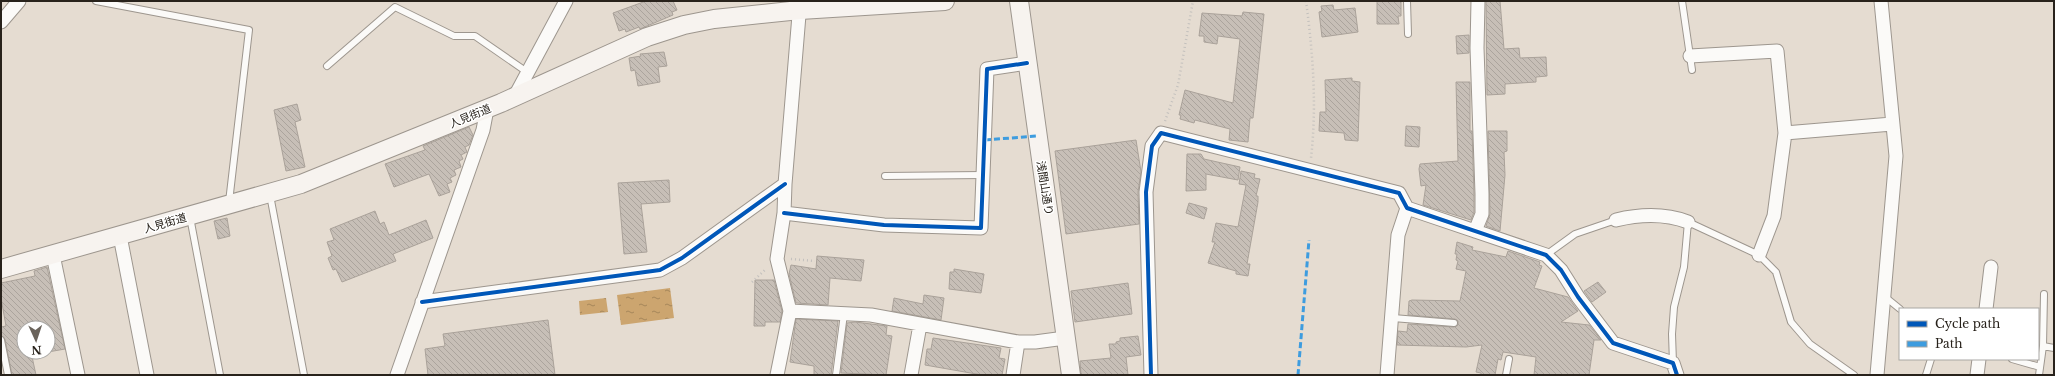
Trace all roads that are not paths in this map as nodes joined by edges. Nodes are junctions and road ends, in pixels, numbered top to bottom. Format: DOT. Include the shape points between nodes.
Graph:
graph roads {
  1 [pos="19,1"];
  2 [pos="96,1"];
  3 [pos="566,1"];
  4 [pos="945,1"];
  5 [pos="1019,1"];
  6 [pos="1407,1"];
  7 [pos="1478,1"];
  8 [pos="1682,1"];
  9 [pos="1881,1"];
  10 [pos="910,2"];
  11 [pos="800,5"];
  12 [pos="1,22"];
  13 [pos="1408,34"];
  14 [pos="1690,56"];
  15 [pos="1027,63"];
  16 [pos="327,66"];
  17 [pos="1692,70"];
  18 [pos="527,72"];
  19 [pos="515,96"];
  20 [pos="487,109"];
  21 [pos="1892,124"];
  22 [pos="1786,133"];
  23 [pos="983,175"];
  24 [pos="885,176"];
  25 [pos="785,184"];
  26 [pos="270,194"];
  27 [pos="229,205"];
  28 [pos="1407,208"];
  29 [pos="784,214"];
  30 [pos="189,217"];
  31 [pos="1616,220"];
  32 [pos="1688,222"];
  33 [pos="1475,231"];
  34 [pos="120,236"];
  35 [pos="53,255"];
  36 [pos="1546,255"];
  37 [pos="1759,255"];
  38 [pos="1991,267"];
  39 [pos="1,269"];
  40 [pos="2044,294"];
  41 [pos="1883,295"];
  42 [pos="422,302"];
  43 [pos="1899,308"];
  44 [pos="1986,308"];
  45 [pos="790,311"];
  46 [pos="844,314"];
  47 [pos="1393,318"];
  48 [pos="1454,323"];
  49 [pos="920,324"];
  50 [pos="1065,338"];
  51 [pos="1,340"];
  52 [pos="1018,342"];
  53 [pos="2043,346"];
  54 [pos="2054,348"];
  55 [pos="1509,359"];
  56 [pos="1931,360"];
  57 [pos="1979,360"];
  58 [pos="2016,360"];
  59 [pos="2040,366"];
  60 [pos="1675,369"];
  61 [pos="8,375"];
  62 [pos="78,375"];
  63 [pos="147,375"];
  64 [pos="220,375"];
  65 [pos="304,375"];
  66 [pos="397,375"];
  67 [pos="777,375"];
  68 [pos="836,375"];
  69 [pos="911,375"];
  70 [pos="1013,375"];
  71 [pos="1071,375"];
  72 [pos="1152,375"];
  73 [pos="1387,375"];
  74 [pos="1506,375"];
  75 [pos="1854,375"];
  76 [pos="1876,375"];
  77 [pos="1926,375"];
  78 [pos="1977,375"];
  79 [pos="2039,375"];
  1 -- 12 [label="street"];
  2 -- 27 [label="lane" via="249,30"];
  3 -- 18 [label="street"];
  4 -- 10 [label="main road, 人見街道"];
  5 -- 15 [label="main road, 浅間山通り"];
  6 -- 13 [label="lane"];
  7 -- 33 [label="street" via="1482,214"];
  8 -- 14 [label="lane"];
  9 -- 21 [label="street"];
  10 -- 11 [label="main road, 人見街道"];
  11 -- 19 [label="main road, 人見街道" via="684,25 647,37"];
  11 -- 25 [label="street"];
  14 -- 17 [label="lane"];
  14 -- 22 [label="street" via="1777,51"];
  15 -- 23 [label="street" via="987,69"];
  15 -- 50 [label="main road, 浅間山通り"];
  16 -- 18 [label="lane" via="395,7 454,36 475,36"];
  18 -- 19 [label="street"];
  19 -- 20 [label="main road, 人見街道"];
  20 -- 26 [label="main road, 人見街道" via="363,160"];
  20 -- 42 [label="street" via="483,130"];
  21 -- 22 [label="street"];
  21 -- 41 [label="street" via="1896,156"];
  22 -- 37 [label="street" via="1774,216"];
  23 -- 24 [label="lane"];
  23 -- 29 [label="street" via="981,228 884,225"];
  25 -- 29 [label="street"];
  25 -- 42 [label="street" via="682,258 660,270"];
  26 -- 27 [label="main road, 人見街道"];
  26 -- 65 [label="lane"];
  27 -- 30 [label="main road, 人見街道"];
  28 -- 33 [label="street"];
  28 -- 47 [label="street" via="1398,235"];
  28 -- 72 [label="street" via="1399,193 1161,133 1152,146 1146,192"];
  29 -- 45 [label="street" via="777,259"];
  30 -- 34 [label="main road, 人見街道"];
  30 -- 64 [label="lane"];
  31 -- 32 [label="street" via="1638,214 1674,216"];
  31 -- 36 [label="lane" via="1575,234"];
  32 -- 37 [label="lane"];
  32 -- 60 [label="lane" via="1684,267 1674,307 1672,334"];
  33 -- 36 [label="street"];
  34 -- 35 [label="main road, 人見街道"];
  34 -- 63 [label="street"];
  35 -- 39 [label="main road, 人見街道"];
  35 -- 62 [label="street"];
  36 -- 60 [label="street" via="1561,270 1613,343"];
  37 -- 75 [label="lane" via="1776,272 1791,322 1810,344"];
  38 -- 44 [label="street"];
  40 -- 53 [label="lane"];
  41 -- 43 [label="lane"];
  41 -- 76 [label="street"];
  42 -- 66 [label="street"];
  45 -- 46 [label="street"];
  45 -- 67 [label="street"];
  46 -- 49 [label="street" via="871,315"];
  46 -- 68 [label="lane"];
  47 -- 48 [label="lane"];
  47 -- 73 [label="street"];
  49 -- 52 [label="street"];
  49 -- 69 [label="street"];
  50 -- 52 [label="street"];
  50 -- 71 [label="main road, 浅間山通り"];
  51 -- 61 [label="lane"];
  52 -- 70 [label="street"];
  53 -- 54 [label="lane"];
  53 -- 59 [label="lane"];
  55 -- 74 [label="lane"];
  56 -- 77 [label="lane"];
  57 -- 78 [label="street"];
  58 -- 59 [label="lane"];
  59 -- 79 [label="lane"];
}
